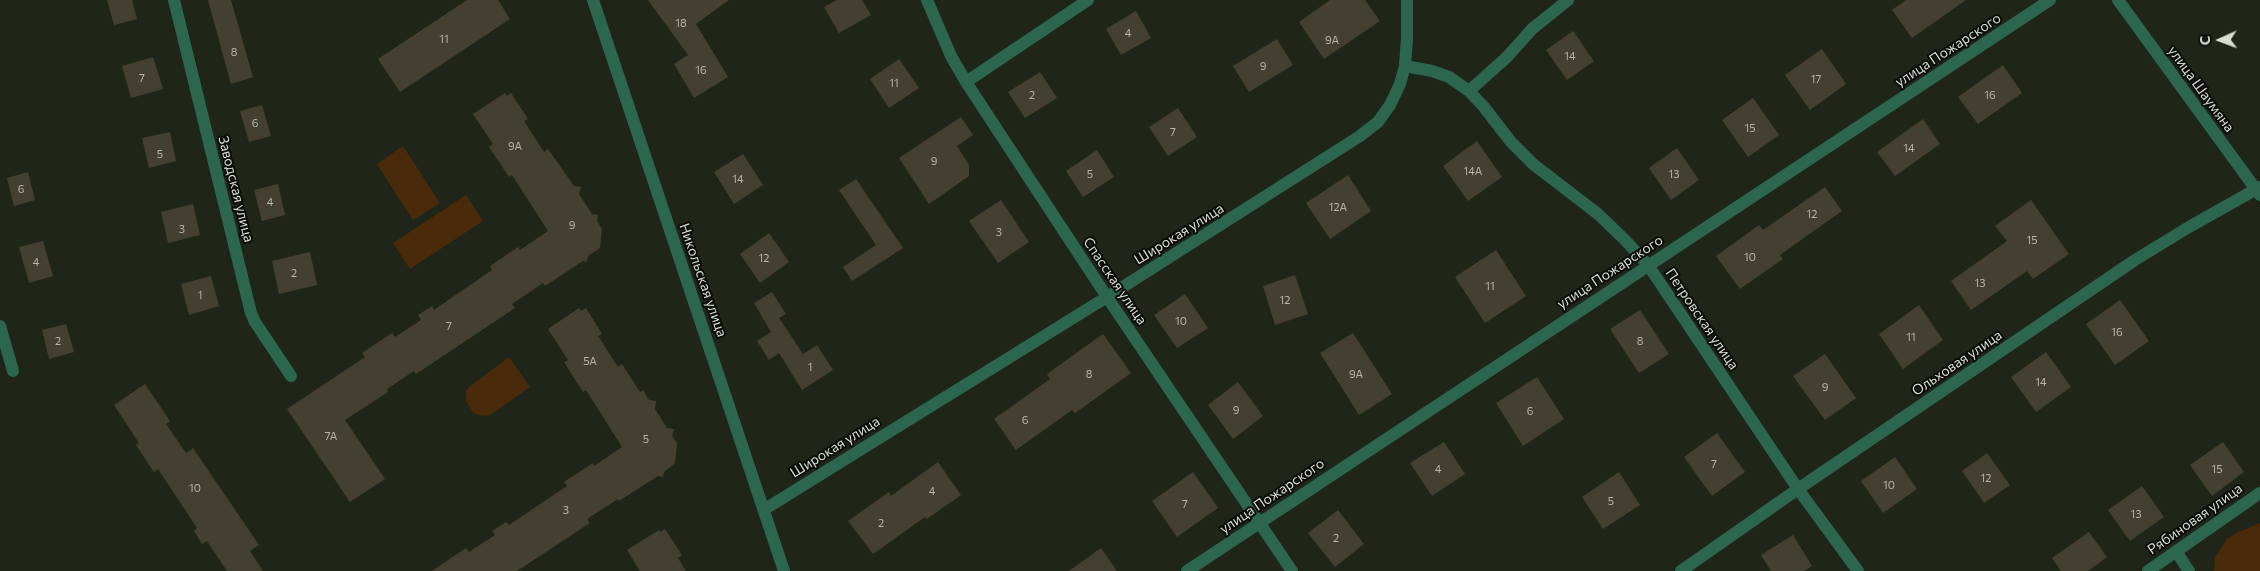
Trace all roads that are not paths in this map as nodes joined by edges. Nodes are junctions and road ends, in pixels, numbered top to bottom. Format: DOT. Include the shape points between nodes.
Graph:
graph roads {
  1 [pos="174,0"];
  2 [pos="593,0"];
  3 [pos="928,0"];
  4 [pos="1088,0"];
  5 [pos="1406,0"];
  6 [pos="1568,0"];
  7 [pos="2050,0"];
  8 [pos="2118,0"];
  9 [pos="1404,66"];
  10 [pos="966,82"];
  11 [pos="1469,91"];
  12 [pos="2259,191"];
  13 [pos="1648,266"];
  14 [pos="1107,297"];
  15 [pos="0,326"];
  16 [pos="13,371"];
  17 [pos="291,376"];
  18 [pos="1798,489"];
  19 [pos="2260,493"];
  20 [pos="765,508"];
  21 [pos="1259,522"];
  22 [pos="2176,551"];
  23 [pos="784,571"];
  24 [pos="1187,571"];
  25 [pos="1292,571"];
  26 [pos="1681,571"];
  27 [pos="1858,571"];
  28 [pos="2148,571"];
  29 [pos="2189,571"];
  1 -- 17 [label="street, Заводская улица" via="251,313"];
  2 -- 20 [label="street, Никольская улица"];
  3 -- 10 [label="street, Спасская улица" via="951,56"];
  4 -- 10 [label="street"];
  5 -- 9 [label="street"];
  6 -- 11 [label="street" via="1532,29"];
  7 -- 13 [label="street, улица Пожарского"];
  8 -- 12 [label="street, улица Шаумяна"];
  9 -- 11 [label="street" via="1432,70"];
  9 -- 14 [label="street, Широкая улица" via="1390,105 1378,122 1360,136"];
  10 -- 14 [label="street, Спасская улица"];
  11 -- 13 [label="street, Петровская улица" via="1533,164 1598,214"];
  12 -- 18 [label="street, Ольховая улица" via="2189,226 2134,260"];
  13 -- 18 [label="street, Петровская улица"];
  13 -- 21 [label="street, улица Пожарского"];
  14 -- 20 [label="street, Широкая улица"];
  14 -- 21 [label="street, Спасская улица"];
  15 -- 16 [label="street"];
  18 -- 26 [label="street, Ольховая улица"];
  18 -- 27 [label="street, Петровская улица"];
  19 -- 22 [label="street, Рябиновая улица"];
  20 -- 23 [label="street, Никольская улица"];
  21 -- 24 [label="street, улица Пожарского"];
  21 -- 25 [label="street, Спасская улица"];
  22 -- 28 [label="street, Рябиновая улица"];
  22 -- 29 [label="street"];
}
